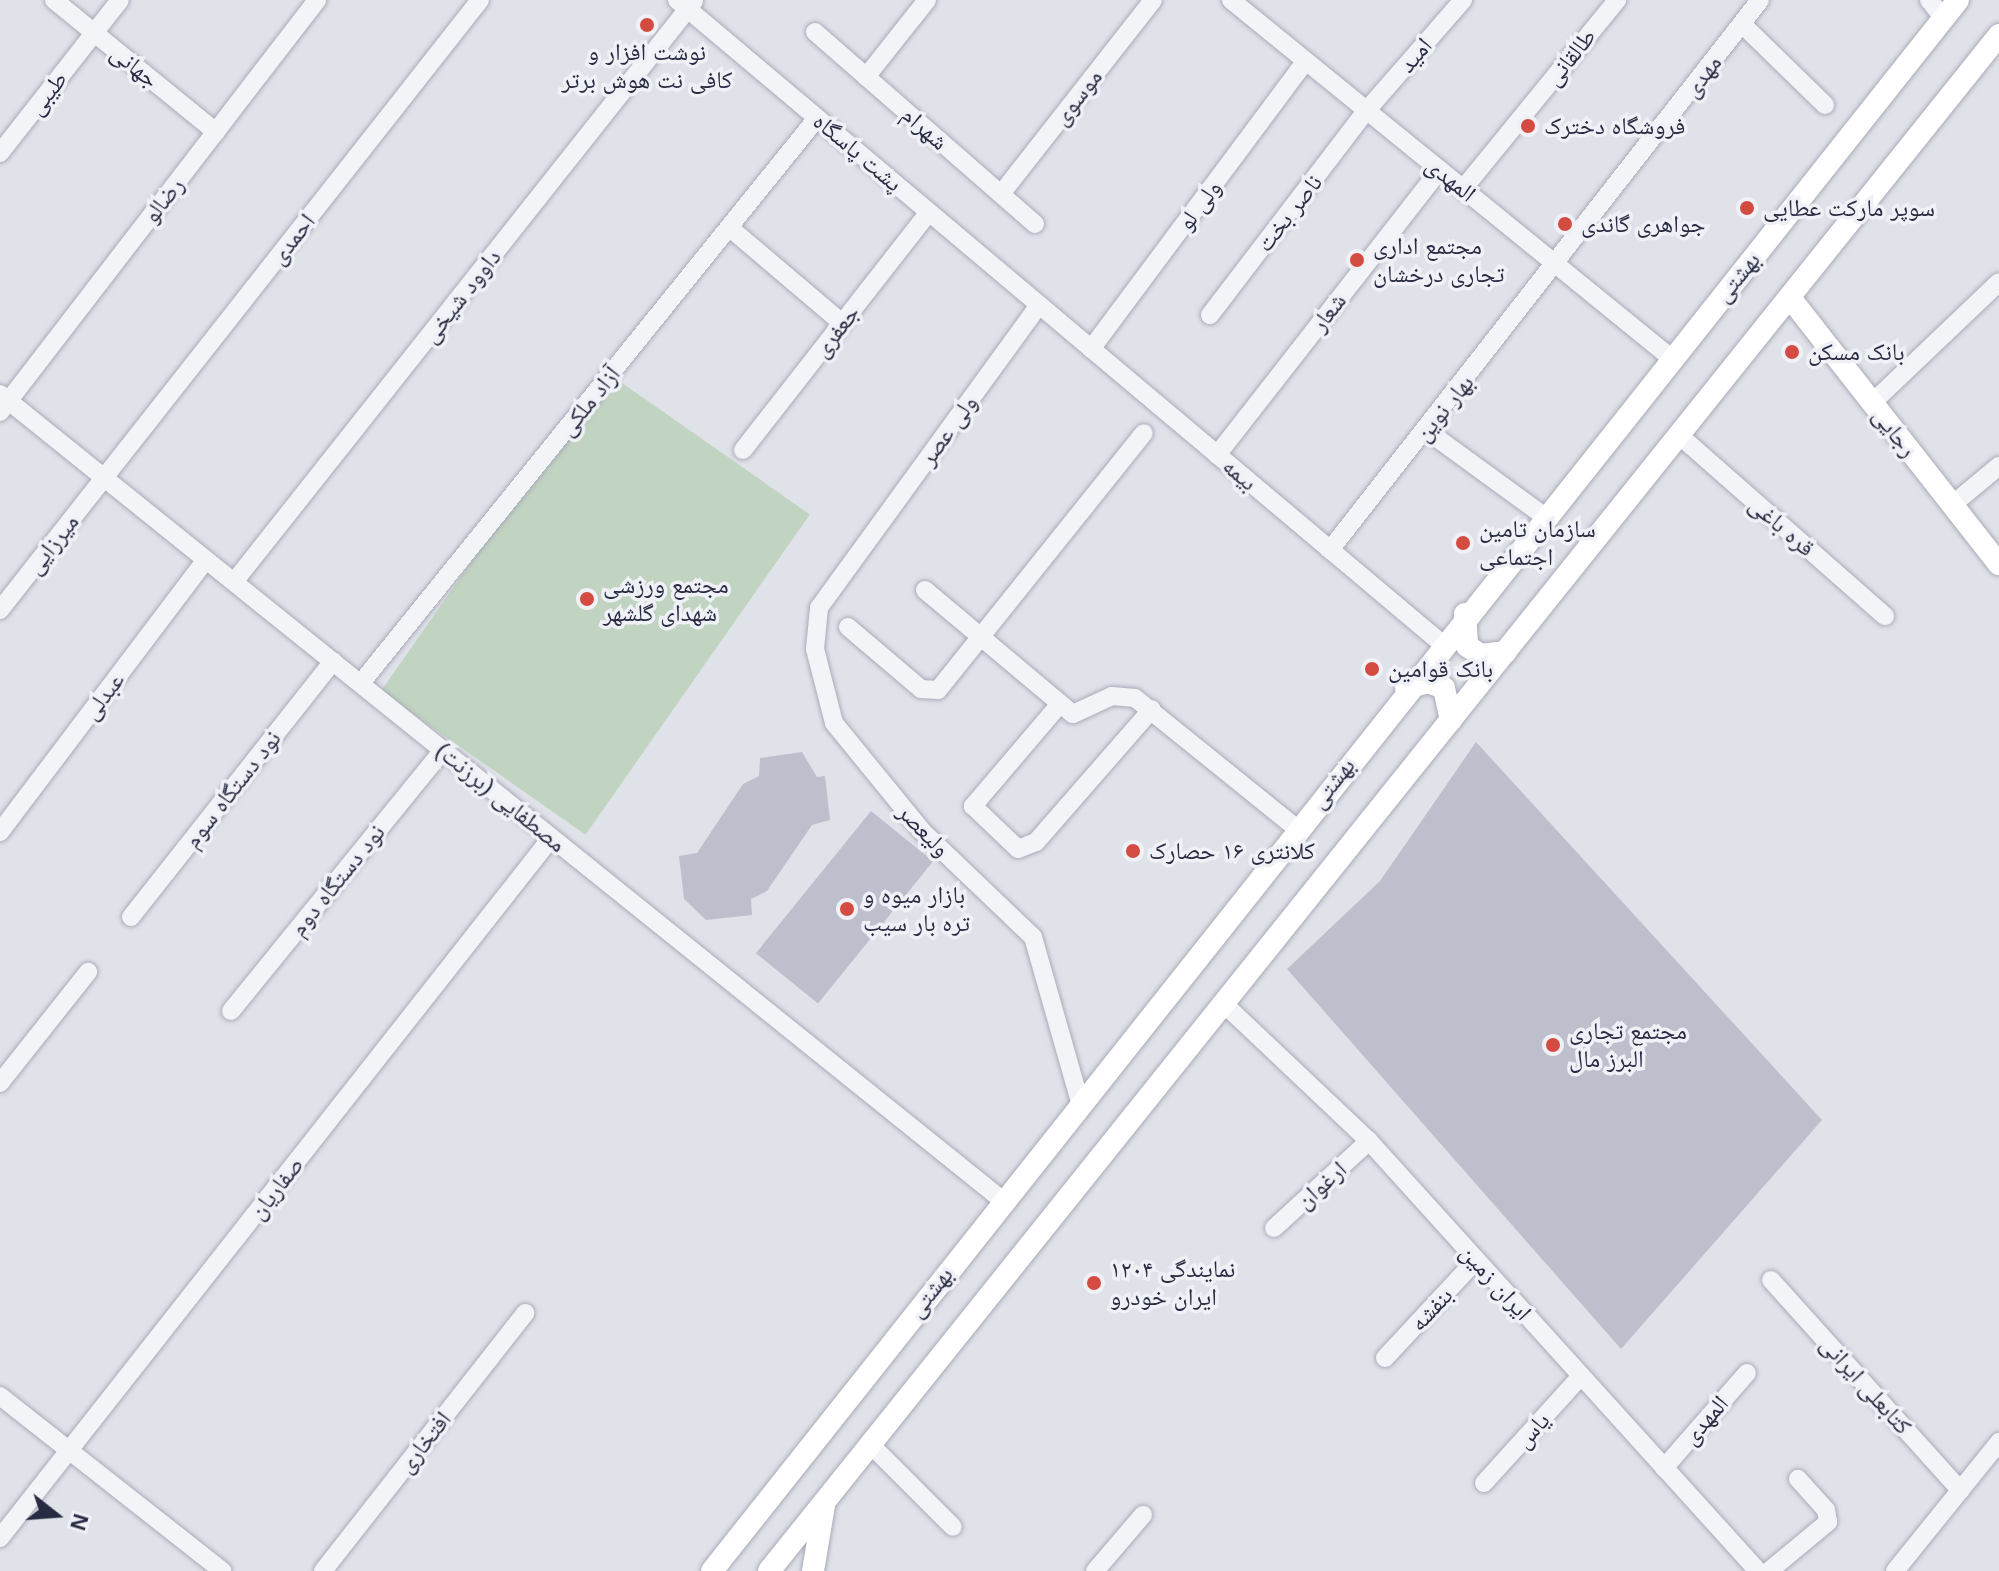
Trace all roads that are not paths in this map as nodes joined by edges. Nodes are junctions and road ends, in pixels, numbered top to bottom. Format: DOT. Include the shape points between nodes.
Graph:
graph roads {
  1 [pos="54,0"];
  2 [pos="120,0"];
  3 [pos="317,0"];
  4 [pos="480,0"];
  5 [pos="927,0"];
  6 [pos="1153,0"];
  7 [pos="1231,0"];
  8 [pos="1463,0"];
  9 [pos="1617,0"];
  10 [pos="1760,0"];
  11 [pos="1958,0"];
  12 [pos="687,3"];
  13 [pos="1250,6"];
  14 [pos="1936,9"];
  15 [pos="1742,24"];
  16 [pos="815,32"];
  17 [pos="94,33"];
  18 [pos="1999,35"];
  19 [pos="1306,61"];
  20 [pos="866,77"];
  21 [pos="1825,105"];
  22 [pos="1367,110"];
  23 [pos="817,118"];
  24 [pos="216,132"];
  25 [pos="0,153"];
  26 [pos="1440,170"];
  27 [pos="1463,189"];
  28 [pos="1001,194"];
  29 [pos="929,212"];
  30 [pos="1035,224"];
  31 [pos="730,228"];
  32 [pos="1557,266"];
  33 [pos="1999,282"];
  34 [pos="1791,299"];
  35 [pos="1039,305"];
  36 [pos="1210,315"];
  37 [pos="842,323"];
  38 [pos="1091,349"];
  39 [pos="1671,358"];
  40 [pos="3,402"];
  41 [pos="1872,403"];
  42 [pos="1426,430"];
  43 [pos="1144,433"];
  44 [pos="1680,436"];
  45 [pos="743,450"];
  46 [pos="1217,455"];
  47 [pos="1999,466"];
  48 [pos="104,478"];
  49 [pos="1952,505"];
  50 [pos="1544,516"];
  51 [pos="1330,550"];
  52 [pos="856,555"];
  53 [pos="206,560"];
  54 [pos="1999,564"];
  55 [pos="234,582"];
  56 [pos="925,590"];
  57 [pos="0,610"];
  58 [pos="1465,614"];
  59 [pos="1885,616"];
  60 [pos="848,627"];
  61 [pos="980,637"];
  62 [pos="1441,643"];
  63 [pos="1506,652"];
  64 [pos="333,661"];
  65 [pos="361,683"];
  66 [pos="1406,688"];
  67 [pos="1059,705"];
  68 [pos="1152,709"];
  69 [pos="1451,720"];
  70 [pos="443,750"];
  71 [pos="1296,828"];
  72 [pos="0,832"];
  73 [pos="551,838"];
  74 [pos="131,917"];
  75 [pos="88,972"];
  76 [pos="1223,1003"];
  77 [pos="231,1011"];
  78 [pos="0,1083"];
  79 [pos="1080,1102"];
  80 [pos="1369,1141"];
  81 [pos="1002,1200"];
  82 [pos="1274,1228"];
  83 [pos="1476,1260"];
  84 [pos="1771,1280"];
  85 [pos="525,1313"];
  86 [pos="1385,1358"];
  87 [pos="1747,1373"];
  88 [pos="1581,1376"];
  89 [pos="0,1396"];
  90 [pos="1999,1442"];
  91 [pos="870,1444"];
  92 [pos="69,1451"];
  93 [pos="1664,1468"];
  94 [pos="1798,1479"];
  95 [pos="1484,1483"];
  96 [pos="1960,1490"];
  97 [pos="826,1499"];
  98 [pos="1143,1515"];
  99 [pos="953,1527"];
  100 [pos="0,1538"];
  101 [pos="222,1571"];
  102 [pos="323,1571"];
  103 [pos="712,1571"];
  104 [pos="769,1571"];
  105 [pos="813,1571"];
  106 [pos="1095,1571"];
  107 [pos="1758,1571"];
  108 [pos="1769,1571"];
  109 [pos="1895,1571"];
  1 -- 17 [label="street, جهانی"];
  2 -- 17 [label="street, طیبی"];
  3 -- 24 [label="street, رضالو"];
  4 -- 48 [label="street, احمدی"];
  5 -- 20 [label="street"];
  6 -- 28 [label="street, موسوی"];
  7 -- 13 [label="street, المهدی"];
  8 -- 22 [label="street, امید"];
  9 -- 27 [label="street, طالقانی"];
  10 -- 15 [label="street, مهدی"];
  11 -- 14 [label="main road, بهشتی"];
  12 -- 23 [label="street, پشت پاسگاه"];
  12 -- 55 [label="street, داوود شیخی"];
  13 -- 19 [label="street, المهدی"];
  14 -- 39 [label="main road, بهشتی"];
  15 -- 21 [label="street"];
  15 -- 32 [label="street, مهدی"];
  16 -- 20 [label="street, شهرام"];
  17 -- 24 [label="street, جهانی"];
  17 -- 25 [label="street, طیبی"];
  18 -- 34 [label="main road, بهشتی"];
  19 -- 22 [label="street, المهدی"];
  19 -- 38 [label="street, ولی لو"];
  20 -- 28 [label="street, شهرام"];
  22 -- 26 [label="street, المهدی"];
  22 -- 36 [label="street, ناصر بخت"];
  23 -- 29 [label="street, پشت پاسگاه"];
  23 -- 31 [label="street, آزاد ملکی"];
  24 -- 40 [label="street, رضالو"];
  26 -- 27 [label="street, المهدی"];
  26 -- 46 [label="street, شعار"];
  27 -- 32 [label="street, المهدی"];
  28 -- 30 [label="street, شهرام"];
  29 -- 35 [label="street, پشت پاسگاه"];
  29 -- 37 [label="street, جعفری"];
  31 -- 37 [label="street"];
  31 -- 65 [label="street, آزاد ملکی"];
  32 -- 39 [label="street, المهدی"];
  32 -- 42 [label="street, بهار نوین"];
  33 -- 41 [label="street"];
  34 -- 41 [label="main road, رجایی"];
  34 -- 44 [label="main road, بهشتی"];
  35 -- 38 [label="street, بیمه"];
  35 -- 52 [label="street, ولی عصر"];
  37 -- 45 [label="street, جعفری"];
  38 -- 46 [label="street, بیمه"];
  39 -- 50 [label="main road, بهشتی"];
  40 -- 48 [label="street, مصطفایی (برزنت)"];
  41 -- 49 [label="main road, رجایی"];
  42 -- 50 [label="street"];
  42 -- 51 [label="street, بهار نوین"];
  43 -- 61 [label="street"];
  44 -- 59 [label="street, قره باغی"];
  44 -- 63 [label="main road, بهشتی"];
  46 -- 51 [label="street, بیمه"];
  47 -- 49 [label="street"];
  48 -- 53 [label="street, مصطفایی (برزنت)"];
  48 -- 57 [label="street, میرزایی"];
  49 -- 54 [label="main road, رجایی"];
  50 -- 58 [label="main road, بهشتی"];
  51 -- 62 [label="street, بیمه"];
  52 -- 79 [label="street, ولیعصر" via="819,608 823,702 877,780 1033,937"];
  53 -- 55 [label="street, مصطفایی (برزنت)"];
  53 -- 72 [label="street, عبدلی"];
  55 -- 64 [label="street, مصطفایی (برزنت)"];
  56 -- 61 [label="street"];
  58 -- 62 [label="main road, بهشتی"];
  58 -- 63 [label="main road" via="1467,646 1481,655"];
  60 -- 61 [label="street" via="928,690 938,690"];
  61 -- 67 [label="street"];
  62 -- 66 [label="main road, بهشتی"];
  63 -- 69 [label="main road, بهشتی"];
  64 -- 65 [label="street, مصطفایی (برزنت)"];
  64 -- 74 [label="street, نود دستگاه سوم"];
  65 -- 70 [label="street, مصطفایی (برزنت)"];
  66 -- 69 [label="main road" via="1428,682 1444,688"];
  66 -- 71 [label="main road, بهشتی"];
  67 -- 68 [label="street" via="1084,715 1122,694"];
  67 -- 68 [label="street" via="973,806 1018,849 1036,842"];
  68 -- 71 [label="street"];
  69 -- 76 [label="main road, بهشتی"];
  70 -- 73 [label="street, مصطفایی (برزنت)"];
  70 -- 77 [label="street, نود دستگاه دوم"];
  71 -- 79 [label="main road, بهشتی"];
  73 -- 81 [label="street, مصطفایی (برزنت)"];
  73 -- 92 [label="street, صفاریان"];
  75 -- 78 [label="street"];
  76 -- 80 [label="street, ایران زمین"];
  76 -- 91 [label="main road, بهشتی"];
  79 -- 81 [label="main road, بهشتی"];
  80 -- 82 [label="street, ارغوان"];
  80 -- 83 [label="street, ایران زمین"];
  81 -- 103 [label="main road, بهشتی"];
  83 -- 86 [label="street, بنفشه"];
  83 -- 88 [label="street, ایران زمین"];
  84 -- 96 [label="street, کتابعلی ایرانی"];
  85 -- 102 [label="street, افتخاری"];
  87 -- 93 [label="street, المهدی"];
  88 -- 93 [label="street, ایران زمین"];
  88 -- 95 [label="street, یاس"];
  89 -- 92 [label="street"];
  90 -- 96 [label="street"];
  91 -- 97 [label="main road, بهشتی"];
  91 -- 99 [label="street"];
  92 -- 100 [label="street, صفاریان"];
  92 -- 101 [label="street"];
  93 -- 107 [label="street, ایران زمین"];
  94 -- 108 [label="street" via="1826,1510 1828,1522"];
  96 -- 109 [label="street"];
  97 -- 104 [label="main road, بهشتی"];
  97 -- 105 [label="main road"];
  98 -- 106 [label="street"];
}
